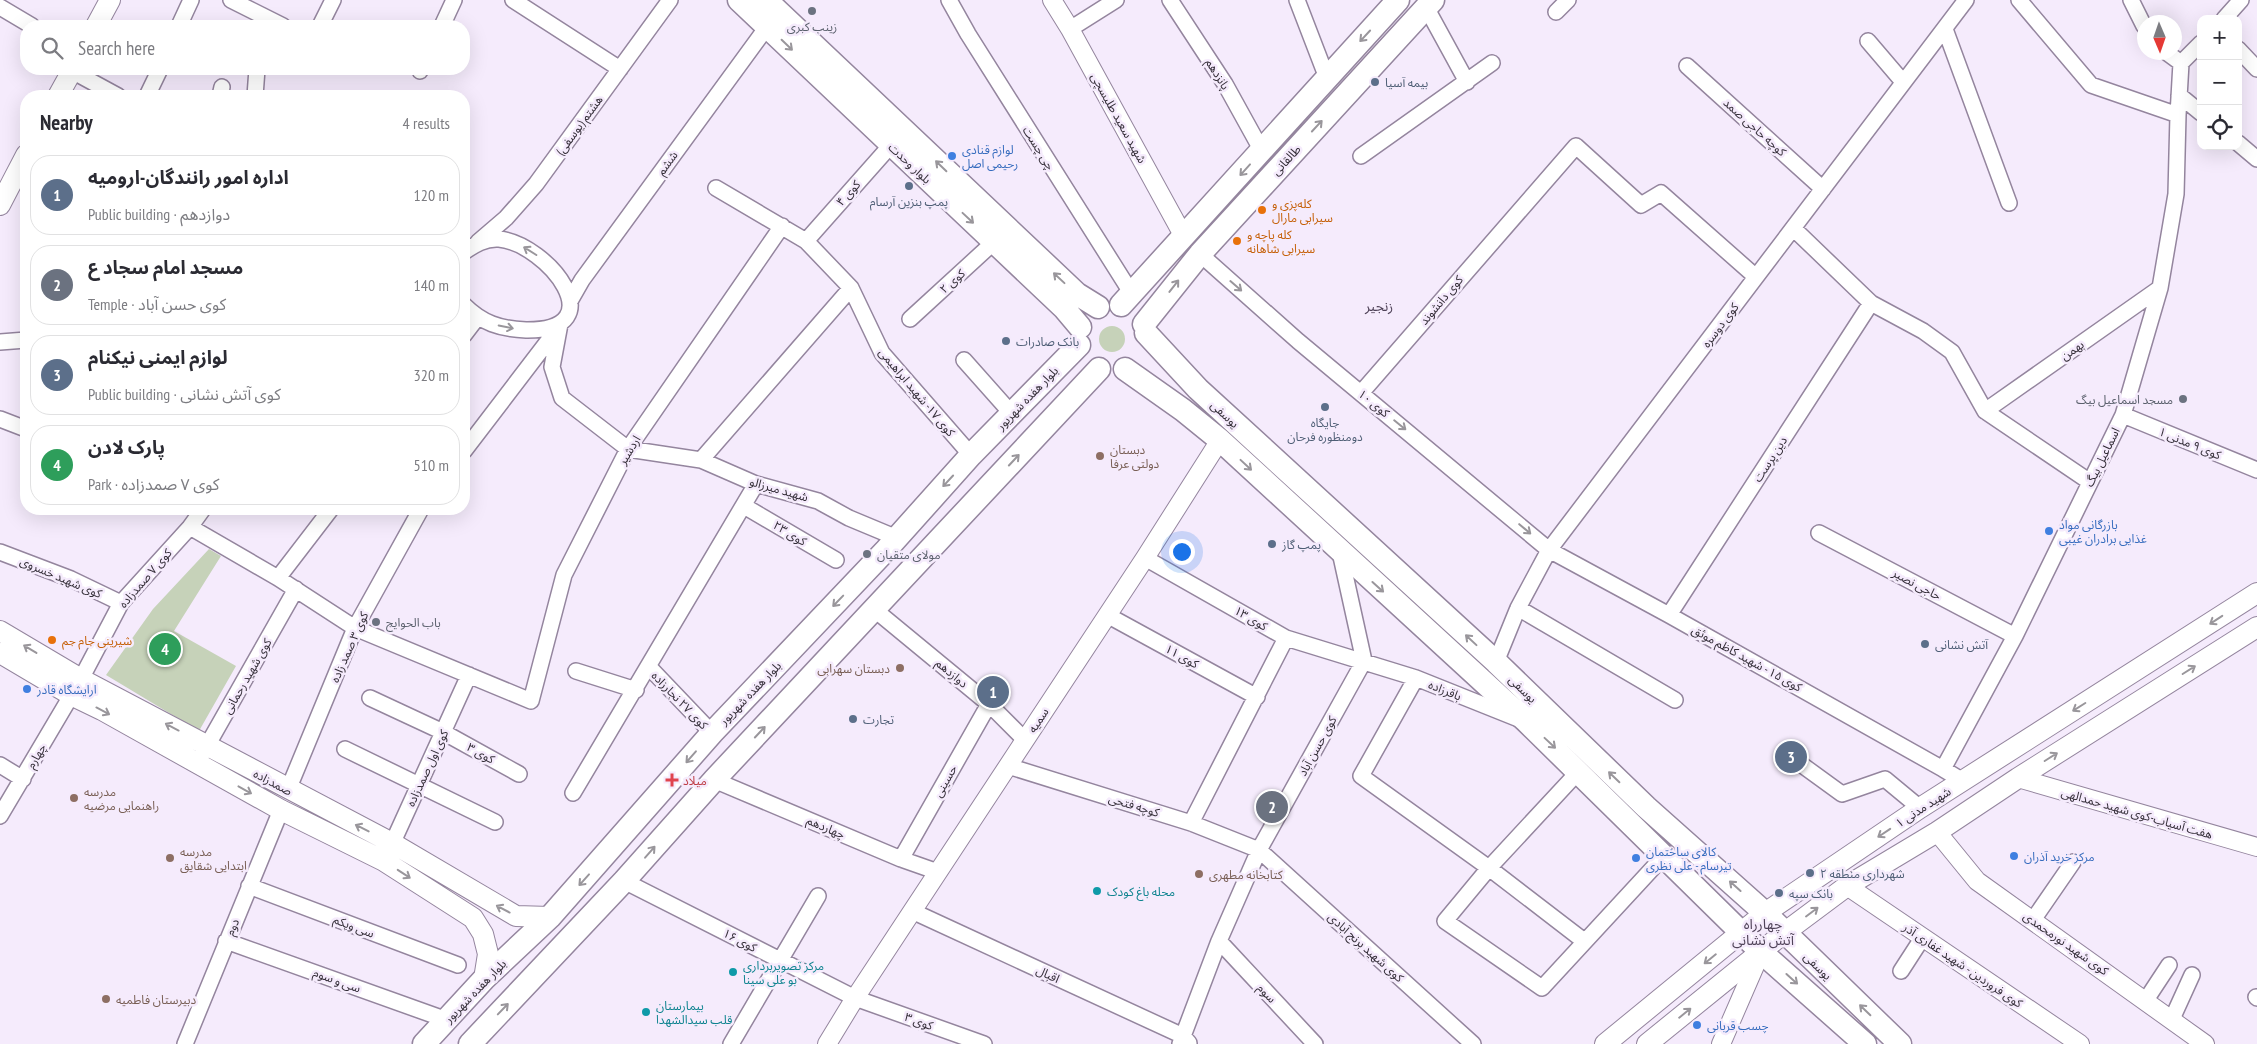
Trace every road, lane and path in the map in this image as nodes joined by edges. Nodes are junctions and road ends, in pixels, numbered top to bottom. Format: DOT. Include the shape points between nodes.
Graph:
graph roads {
  1 [pos="110,0"];
  2 [pos="191,0"];
  3 [pos="231,0"];
  4 [pos="333,0"];
  5 [pos="454,0"];
  6 [pos="513,0"];
  7 [pos="670,0"];
  8 [pos="739,0"];
  9 [pos="948,0"];
  10 [pos="1052,0"];
  11 [pos="1116,0"];
  12 [pos="1170,0"];
  13 [pos="1297,0"];
  14 [pos="1398,0"];
  15 [pos="1568,0"];
  16 [pos="1966,0"];
  17 [pos="2019,0"];
  18 [pos="2132,0"];
  19 [pos="2241,0"];
  20 [pos="1429,3"];
  21 [pos="0,7"];
  22 [pos="1556,12"];
  23 [pos="258,13"];
  24 [pos="771,13"];
  25 [pos="2139,15"];
  26 [pos="2228,15"];
  27 [pos="22,20"];
  28 [pos="99,20"];
  29 [pos="182,20"];
  30 [pos="271,20"];
  31 [pos="323,20"];
  32 [pos="445,20"];
  33 [pos="1070,29"];
  34 [pos="1944,29"];
  35 [pos="1868,41"];
  36 [pos="2197,47"];
  37 [pos="2242,53"];
  38 [pos="2178,60"];
  39 [pos="1492,63"];
  40 [pos="2182,63"];
  41 [pos="1687,66"];
  42 [pos="620,69"];
  43 [pos="2257,69"];
  44 [pos="70,75"];
  45 [pos="82,75"];
  46 [pos="157,75"];
  47 [pos="257,75"];
  48 [pos="1327,78"];
  49 [pos="1467,82"];
  50 [pos="1903,82"];
  51 [pos="61,90"];
  52 [pos="108,90"];
  53 [pos="150,90"];
  54 [pos="255,90"];
  55 [pos="2179,95"];
  56 [pos="2197,110"];
  57 [pos="2178,115"];
  58 [pos="898,138"];
  59 [pos="2242,146"];
  60 [pos="1262,151"];
  61 [pos="1361,156"];
  62 [pos="2257,158"];
  63 [pos="20,165"];
  64 [pos="716,188"];
  65 [pos="1823,189"];
  66 [pos="1,198"];
  67 [pos="2009,203"];
  68 [pos="782,226"];
  69 [pos="1793,228"];
  70 [pos="1184,237"];
  71 [pos="806,241"];
  72 [pos="478,242"];
  73 [pos="994,242"];
  74 [pos="470,248"];
  75 [pos="1200,254"];
  76 [pos="1756,277"];
  77 [pos="851,288"];
  78 [pos="2160,288"];
  79 [pos="1127,300"];
  80 [pos="570,301"];
  81 [pos="1871,303"];
  82 [pos="1098,307"];
  83 [pos="470,311"];
  84 [pos="477,318"];
  85 [pos="910,319"];
  86 [pos="560,324"];
  87 [pos="470,327"];
  88 [pos="1145,329"];
  89 [pos="1079,336"];
  90 [pos="20,340"];
  91 [pos="0,342"];
  92 [pos="964,360"];
  93 [pos="1099,369"];
  94 [pos="1126,369"];
  95 [pos="1198,389"];
  96 [pos="1362,393"];
  97 [pos="1183,410"];
  98 [pos="1985,411"];
  99 [pos="1012,414"];
  100 [pos="2123,416"];
  101 [pos="0,419"];
  102 [pos="20,427"];
  103 [pos="1220,440"];
  104 [pos="470,443"];
  105 [pos="628,449"];
  106 [pos="971,455"];
  107 [pos="701,460"];
  108 [pos="2257,470"];
  109 [pos="2090,482"];
  110 [pos="756,484"];
  111 [pos="744,506"];
  112 [pos="199,515"];
  113 [pos="326,515"];
  114 [pos="418,515"];
  115 [pos="190,527"];
  116 [pos="1820,532"];
  117 [pos="892,544"];
  118 [pos="1549,550"];
  119 [pos="0,552"];
  120 [pos="1340,552"];
  121 [pos="1145,558"];
  122 [pos="836,560"];
  123 [pos="910,572"];
  124 [pos="278,578"];
  125 [pos="296,590"];
  126 [pos="2257,593"];
  127 [pos="121,603"];
  128 [pos="1518,608"];
  129 [pos="875,610"];
  130 [pos="1107,615"];
  131 [pos="1669,615"];
  132 [pos="355,628"];
  133 [pos="2257,628"];
  134 [pos="0,631"];
  135 [pos="2015,636"];
  136 [pos="1286,638"];
  137 [pos="0,653"];
  138 [pos="1364,661"];
  139 [pos="1496,662"];
  140 [pos="649,667"];
  141 [pos="576,671"];
  142 [pos="470,675"];
  143 [pos="1416,678"];
  144 [pos="76,687"];
  145 [pos="636,690"];
  146 [pos="1257,697"];
  147 [pos="370,698"];
  148 [pos="1675,700"];
  149 [pos="989,704"];
  150 [pos="1526,721"];
  151 [pos="443,732"];
  152 [pos="712,733"];
  153 [pos="1025,740"];
  154 [pos="207,746"];
  155 [pos="345,749"];
  156 [pos="1792,757"];
  157 [pos="198,764"];
  158 [pos="0,765"];
  159 [pos="1008,766"];
  160 [pos="1943,769"];
  161 [pos="1579,771"];
  162 [pos="519,774"];
  163 [pos="2018,778"];
  164 [pos="23,779"];
  165 [pos="714,780"];
  166 [pos="1963,781"];
  167 [pos="420,784"];
  168 [pos="288,790"];
  169 [pos="573,793"];
  170 [pos="1978,804"];
  171 [pos="1920,808"];
  172 [pos="280,810"];
  173 [pos="1638,815"];
  174 [pos="0,816"];
  175 [pos="495,822"];
  176 [pos="1191,823"];
  177 [pos="1937,832"];
  178 [pos="2257,847"];
  179 [pos="1259,850"];
  180 [pos="388,852"];
  181 [pos="1664,856"];
  182 [pos="902,859"];
  183 [pos="2072,862"];
  184 [pos="1489,868"];
  185 [pos="938,872"];
  186 [pos="624,882"];
  187 [pos="249,886"];
  188 [pos="1847,886"];
  189 [pos="818,896"];
  190 [pos="912,911"];
  191 [pos="1766,913"];
  192 [pos="550,917"];
  193 [pos="2033,920"];
  194 [pos="1742,933"];
  195 [pos="1784,933"];
  196 [pos="1923,938"];
  197 [pos="226,941"];
  198 [pos="1219,941"];
  199 [pos="1584,941"];
  200 [pos="1761,952"];
  201 [pos="781,961"];
  202 [pos="458,965"];
  203 [pos="2168,965"];
  204 [pos="1901,971"];
  205 [pos="2192,975"];
  206 [pos="484,979"];
  207 [pos="855,998"];
  208 [pos="2146,1000"];
  209 [pos="2172,1019"];
  210 [pos="447,1020"];
  211 [pos="1184,1041"];
  212 [pos="185,1044"];
  213 [pos="424,1044"];
  214 [pos="470,1044"];
  215 [pos="731,1044"];
  216 [pos="827,1044"];
  217 [pos="984,1044"];
  218 [pos="1315,1044"];
  219 [pos="1473,1044"];
  220 [pos="1605,1044"];
  221 [pos="1647,1044"];
  222 [pos="1721,1044"];
  223 [pos="1865,1044"];
  224 [pos="1900,1044"];
  225 [pos="2080,1044"];
  226 [pos="2205,1044"];
  1 -- 28 [label="main road"];
  2 -- 29 [label="street"];
  3 -- 23 [label="street"];
  4 -- 31 [label="street"];
  5 -- 32 [label="street"];
  6 -- 42 [label="street"];
  7 -- 42 [label="street, هشتم (یوسفی)"];
  8 -- 24 [label="main road, بلوار وحدت"];
  9 -- 79 [label="street, چی چست"];
  10 -- 33 [label="street, شهید سعید طلیسچی"];
  11 -- 33 [label="street"];
  12 -- 60 [label="street, پانزدهم" via="1225,84"];
  13 -- 48 [label="street"];
  14 -- 48 [label="main road, طالقانی, one-way"];
  15 -- 22 [label="street"];
  16 -- 34 [label="street, کوی دوسره"];
  17 -- 57 [label="street" via="2092,85"];
  18 -- 25 [label="street"];
  19 -- 26 [label="street"];
  20 -- 49 [label="street"];
  75 -- 20 [label="main road, طالقانی, one-way"];
  21 -- 27 [label="street"];
  23 -- 30 [label="street"];
  24 -- 58 [label="main road, بلوار وحدت"];
  24 -- 80 [label="street, ششم"];
  33 -- 70 [label="street, شهید سعید طلیسچی"];
  34 -- 50 [label="street, کوی دوسره"];
  34 -- 67 [label="street"];
  35 -- 50 [label="street"];
  36 -- 40 [label="street"];
  37 -- 43 [label="street"];
  38 -- 40 [label="street"];
  39 -- 49 [label="street"];
  40 -- 55 [label="street, اسماعیل بیگ"];
  41 -- 65 [label="street, کوچه حاجی صمد"];
  42 -- 72 [label="street, هشتم (یوسفی)" via="536,184 513,211"];
  44 -- 51 [label="main road"];
  45 -- 52 [label="street"];
  46 -- 53 [label="street"];
  47 -- 54 [label="street"];
  48 -- 60 [label="main road, طالقانی"];
  49 -- 61 [label="street"];
  50 -- 65 [label="street, کوی دوسره"];
  55 -- 56 [label="street"];
  55 -- 57 [label="street, اسماعیل بیگ"];
  57 -- 78 [label="street, اسماعیل بیگ" via="2176,194"];
  58 -- 71 [label="street, کوی ۴"];
  58 -- 73 [label="main road, بلوار وحدت, one-way"];
  82 -- 58 [label="main road, بلوار وحدت, one-way" via="1077,294"];
  59 -- 62 [label="street"];
  60 -- 70 [label="main road, طالقانی, one-way"];
  63 -- 66 [label="main road"];
  64 -- 68 [label="street, کوی ۱۷- شهید ابراهیمی"];
  65 -- 69 [label="street, کوی دوسره"];
  68 -- 71 [label="street, کوی ۱۷- شهید ابراهیمی"];
  68 -- 105 [label="street, اردشیر"];
  69 -- 76 [label="street, کوی دوسره"];
  69 -- 81 [label="street"];
  70 -- 79 [label="main road, طالقانی"];
  71 -- 77 [label="street, کوی ۱۷- شهید ابراهیمی"];
  72 -- 74 [label="street, هشتم (یوسفی)"];
  80 -- 72 [label="street, one-way" via="552,269 535,254 519,244 498,239"];
  73 -- 85 [label="street, کوی ۲"];
  73 -- 89 [label="main road, بلوار وحدت" via="1064,308"];
  88 -- 75 [label="main road, طالقانی, one-way"];
  75 -- 96 [label="street, کوی ۱۰, one-way"];
  76 -- 96 [label="street, کوی دانشوند" via="1661,193 1641,205 1576,146"];
  76 -- 118 [label="street, کوی دوسره"];
  77 -- 106 [label="street, کوی ۱۷- شهید ابراهیمی" via="882,353"];
  77 -- 107 [label="street"];
  78 -- 98 [label="street, بهمن"];
  78 -- 100 [label="street, اسماعیل بیگ"];
  79 -- 82 [label="main road"];
  79 -- 88 [label="main road"];
  80 -- 86 [label="street, ششم" via="568,316"];
  81 -- 98 [label="street" via="1923,331 1952,352"];
  81 -- 131 [label="street, دین پرست"];
  82 -- 89 [label="main road" via="1086,316"];
  83 -- 84 [label="street"];
  84 -- 86 [label="street, one-way" via="516,330 550,328"];
  84 -- 87 [label="street"];
  86 -- 104 [label="street"];
  86 -- 105 [label="street" via="552,368 562,398"];
  88 -- 94 [label="main road" via="1144,351"];
  88 -- 95 [label="main road, یوسفی"];
  89 -- 93 [label="main road" via="1083,355"];
  89 -- 99 [label="main road, بلوار هفده شهریور"];
  90 -- 91 [label="street"];
  92 -- 99 [label="street"];
  93 -- 94 [label="main road" via="1117,372"];
  123 -- 93 [label="main road, one-way"];
  94 -- 97 [label="main road, یوسفی"];
  95 -- 97 [label="main road"];
  139 -- 95 [label="main road, یوسفی, one-way"];
  96 -- 118 [label="street, کوی ۱۰, one-way"];
  97 -- 103 [label="main road, یوسفی"];
  98 -- 109 [label="street"];
  99 -- 106 [label="main road, بلوار هفده شهریور"];
  100 -- 108 [label="street, کوی ۹ مدنی ۱"];
  100 -- 109 [label="street, اسماعیل بیگ"];
  101 -- 102 [label="street"];
  103 -- 120 [label="main road, یوسفی, one-way"];
  103 -- 121 [label="street, سمیه"];
  105 -- 107 [label="street, شهید میرزالو"];
  105 -- 142 [label="street, اردشیر" via="564,576 532,701"];
  106 -- 117 [label="main road, بلوار هفده شهریور, one-way"];
  107 -- 110 [label="street, شهید میرزالو"];
  109 -- 135 [label="street, اسماعیل بیگ"];
  110 -- 111 [label="street"];
  110 -- 117 [label="street, شهید میرزالو" via="818,501"];
  111 -- 122 [label="street, کوی ۲۳"];
  111 -- 140 [label="street"];
  112 -- 115 [label="street, کوی ۷ صمدزاده"];
  113 -- 124 [label="street"];
  114 -- 132 [label="street, کوی ۳ صمد زاده"];
  115 -- 124 [label="street"];
  115 -- 127 [label="street, کوی ۷ صمدزاده"];
  116 -- 135 [label="street, حاجی نصیر"];
  117 -- 123 [label="main road"];
  117 -- 152 [label="main road, بلوار هفده شهریور, one-way"];
  118 -- 128 [label="street, کوی دوسره"];
  118 -- 131 [label="street, کوی ۱۵ - شهید کاظم موثق"];
  119 -- 127 [label="street, کوی شهید خسروی"];
  120 -- 138 [label="street"];
  120 -- 150 [label="main road, یوسفی, one-way"];
  121 -- 130 [label="street, سمیه"];
  121 -- 136 [label="street, کوی ۱۳"];
  123 -- 129 [label="main road"];
  124 -- 125 [label="street"];
  125 -- 132 [label="street"];
  125 -- 154 [label="street, کوی شهید رحمانی"];
  126 -- 166 [label="main road, شهید مدنی ۱, one-way"];
  127 -- 144 [label="street, کوی ۷ صمدزاده"];
  128 -- 139 [label="street, کوی دوسره"];
  128 -- 148 [label="street"];
  129 -- 149 [label="street, دوازدهم"];
  165 -- 129 [label="main road, one-way"];
  130 -- 146 [label="street, کوی ۱۱"];
  130 -- 153 [label="street, سمیه"];
  131 -- 160 [label="street, کوی ۱۵ - شهید کاظم موثق"];
  132 -- 142 [label="street"];
  132 -- 168 [label="street, کوی ۳ صمد زاده"];
  163 -- 133 [label="main road, one-way"];
  144 -- 134 [label="main road, صمدزاده, one-way"];
  135 -- 160 [label="street, اسماعیل بیگ"];
  136 -- 138 [label="street, کوی ۱۳"];
  136 -- 146 [label="street"];
  137 -- 144 [label="main road, صمدزاده"];
  138 -- 143 [label="street, باقرزاده"];
  138 -- 179 [label="street, کوی حسن آباد"];
  173 -- 139 [label="main road, یوسفی, one-way"];
  140 -- 145 [label="street"];
  140 -- 152 [label="street, کوی ۲۷ نجارزاده"];
  141 -- 145 [label="street"];
  142 -- 151 [label="street, کوی اول صمدزاده"];
  143 -- 150 [label="street, باقرزاده"];
  143 -- 184 [label="street" via="1361,776"];
  154 -- 144 [label="main road, صمدزاده, one-way"];
  144 -- 157 [label="main road, صمدزاده, one-way" via="102,710"];
  144 -- 164 [label="street, چهارم"];
  145 -- 169 [label="street"];
  146 -- 176 [label="street"];
  147 -- 151 [label="street"];
  149 -- 153 [label="street, دوازدهم"];
  149 -- 182 [label="street, حسینی"];
  150 -- 161 [label="main road, یوسفی, one-way"];
  151 -- 162 [label="street, کوی ۳"];
  151 -- 167 [label="street, کوی اول صمدزاده"];
  152 -- 192 [label="main road, بلوار هفده شهریور, one-way"];
  153 -- 159 [label="street, سمیه"];
  154 -- 157 [label="street, کوی شهید رحمانی"];
  154 -- 168 [label="main road, صمدزاده"];
  155 -- 167 [label="street"];
  156 -- 171 [label="street" via="1842,794 1885,780"];
  157 -- 172 [label="main road, صمدزاده, one-way"];
  158 -- 164 [label="street"];
  159 -- 176 [label="street, کوچه فتحی"];
  159 -- 185 [label="street, سمیه"];
  160 -- 166 [label="street"];
  161 -- 173 [label="main road, یوسفی"];
  161 -- 184 [label="street"];
  163 -- 170 [label="main road"];
  163 -- 178 [label="street, هفت آسیاب-کوی شهید حمدالهی"];
  164 -- 174 [label="street, چهارم"];
  165 -- 182 [label="street, چهاردهم"];
  186 -- 165 [label="main road, one-way"];
  166 -- 170 [label="main road"];
  166 -- 171 [label="main road, شهید مدنی ۱"];
  167 -- 175 [label="street"];
  167 -- 180 [label="street, کوی اول صمدزاده"];
  168 -- 172 [label="main road"];
  180 -- 168 [label="main road, صمدزاده, one-way"];
  170 -- 177 [label="main road"];
  171 -- 177 [label="main road"];
  171 -- 191 [label="main road, شهید مدنی ۱, one-way"];
  172 -- 180 [label="main road, صمدزاده"];
  172 -- 187 [label="street, دوم"];
  173 -- 181 [label="main road, یوسفی"];
  191 -- 173 [label="main road, یوسفی, one-way"];
  176 -- 179 [label="street, کوچه فتحی"];
  177 -- 188 [label="main road"];
  177 -- 193 [label="street, کوی شهید نورمحمدی" via="1978,881"];
  179 -- 198 [label="street, کوی حسن آباد"];
  179 -- 219 [label="street, کوی شهید برنج آبادی"];
  192 -- 180 [label="main road, صمدزاده, one-way" via="516,916"];
  180 -- 206 [label="main road, صمدزاده, one-way" via="473,918 483,934 488,954"];
  181 -- 194 [label="main road, یوسفی"];
  181 -- 199 [label="street"];
  182 -- 185 [label="street, چهاردهم"];
  183 -- 193 [label="street"];
  184 -- 199 [label="street"];
  184 -- 199 [label="street" via="1446,921 1542,988"];
  185 -- 190 [label="street, سمیه"];
  186 -- 201 [label="street, کوی ۱۶"];
  214 -- 186 [label="main road, one-way"];
  187 -- 197 [label="street, دوم"];
  187 -- 202 [label="street, سی ویکم"];
  195 -- 188 [label="main road, one-way"];
  188 -- 196 [label="street, کوی فروردین - شهید غفاری آذر"];
  189 -- 201 [label="street"];
  190 -- 207 [label="street, سمیه"];
  190 -- 211 [label="street, اقبال"];
  191 -- 194 [label="main road, شهید مدنی ۱"];
  191 -- 195 [label="main road, یوسفی"];
  192 -- 206 [label="main road, بلوار هفده شهریور"];
  193 -- 208 [label="street, کوی شهید نورمحمدی"];
  194 -- 200 [label="main road, یوسفی"];
  194 -- 220 [label="main road, شهید مدنی ۱, one-way"];
  195 -- 200 [label="main road"];
  224 -- 195 [label="main road, یوسفی, one-way"];
  196 -- 204 [label="street"];
  196 -- 225 [label="street, کوی فروردین - شهید غفاری آذر"];
  197 -- 210 [label="street, سی و سوم"];
  197 -- 212 [label="street, دوم"];
  198 -- 211 [label="street, کوی حسن آباد"];
  198 -- 218 [label="street, سوم"];
  221 -- 200 [label="main road, one-way"];
  200 -- 222 [label="street"];
  200 -- 223 [label="main road, یوسفی, one-way"];
  201 -- 207 [label="street, کوی ۱۶"];
  201 -- 215 [label="street"];
  203 -- 208 [label="street"];
  205 -- 209 [label="street"];
  206 -- 210 [label="main road, بلوار هفده شهریور"];
  207 -- 216 [label="street, سمیه"];
  207 -- 217 [label="street, کوی ۳"];
  208 -- 209 [label="street, کوی شهید نورمحمدی"];
  209 -- 226 [label="street, کوی شهید نورمحمدی"];
  210 -- 213 [label="main road, بلوار هفده شهریور"];
}
